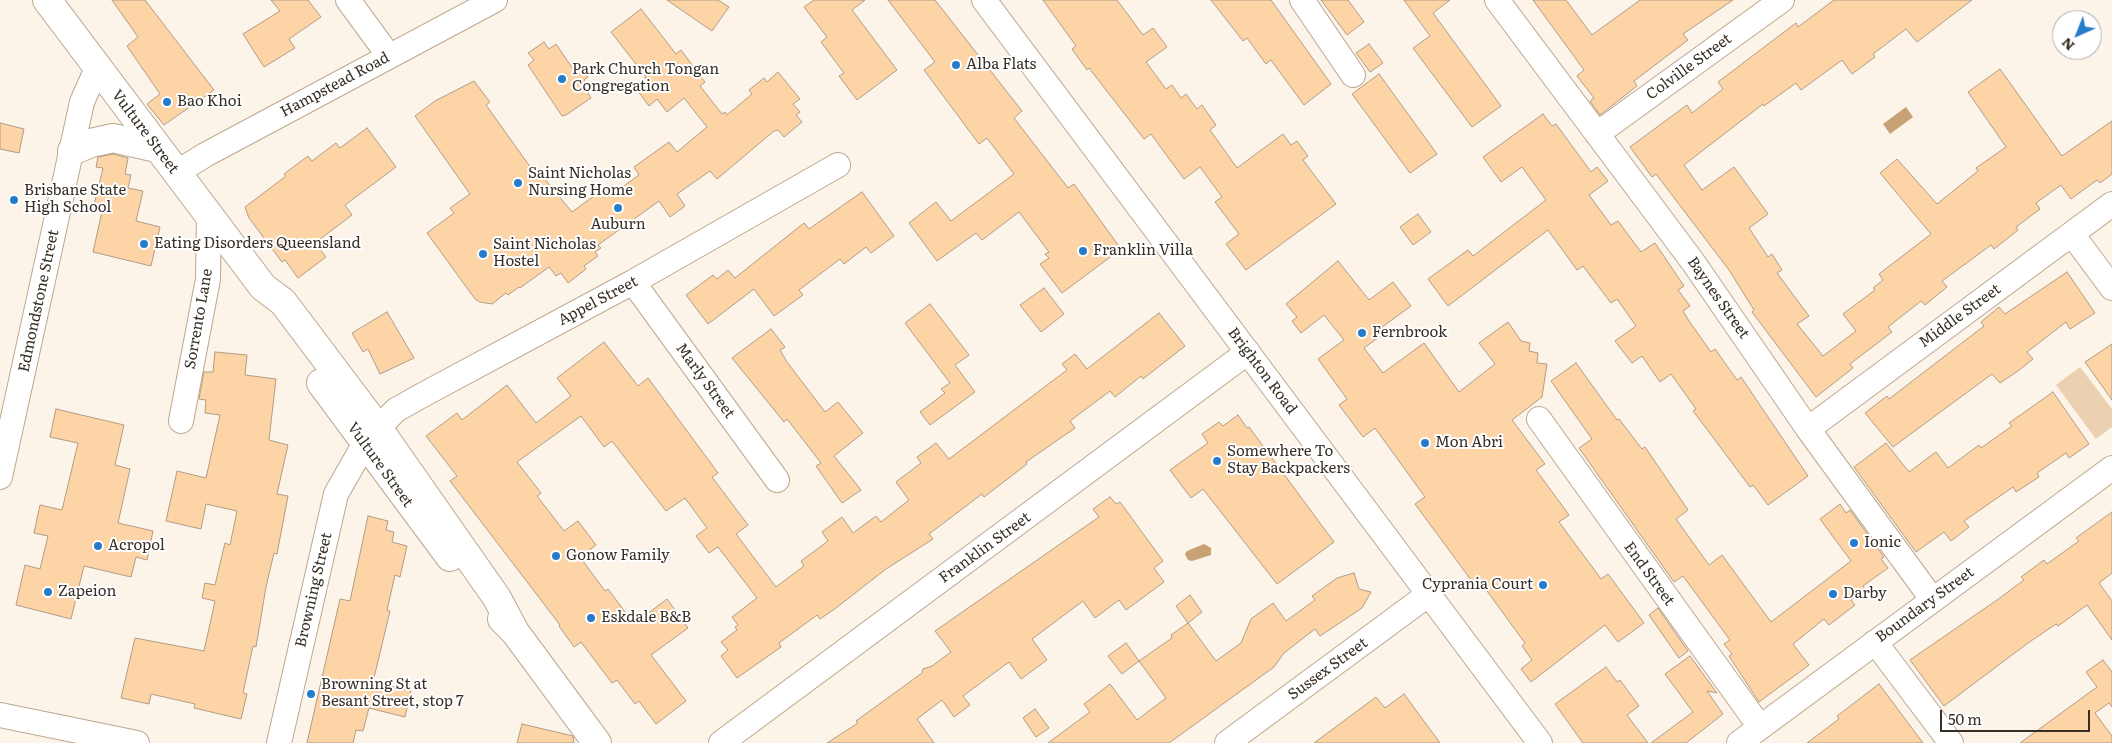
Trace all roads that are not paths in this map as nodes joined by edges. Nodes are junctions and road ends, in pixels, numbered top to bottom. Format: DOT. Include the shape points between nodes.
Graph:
graph roads {
  1 [pos="47,0"];
  2 [pos="348,0"];
  3 [pos="495,0"];
  4 [pos="984,0"];
  5 [pos="1497,0"];
  6 [pos="1782,0"];
  7 [pos="1308,2"];
  8 [pos="389,56"];
  9 [pos="97,68"];
  10 [pos="1353,74"];
  11 [pos="1597,134"];
  12 [pos="157,148"];
  13 [pos="72,151"];
  14 [pos="838,165"];
  15 [pos="176,173"];
  16 [pos="2112,204"];
  17 [pos="209,216"];
  18 [pos="2072,234"];
  19 [pos="633,282"];
  20 [pos="2112,288"];
  21 [pos="1248,352"];
  22 [pos="1539,419"];
  23 [pos="181,421"];
  24 [pos="1808,429"];
  25 [pos="372,436"];
  26 [pos="2112,468"];
  27 [pos="0,477"];
  28 [pos="777,480"];
  29 [pos="1429,594"];
  30 [pos="1932,600"];
  31 [pos="1875,642"];
  32 [pos="0,715"];
  33 [pos="1760,727"];
  34 [pos="136,743"];
  35 [pos="279,743"];
  36 [pos="597,743"];
  37 [pos="721,743"];
  38 [pos="1227,743"];
  39 [pos="1540,743"];
  40 [pos="1739,743"];
  41 [pos="1951,743"];
  1 -- 9 [label="main road, Vulture Street"];
  2 -- 8 [label="street"];
  3 -- 8 [label="street, Hampstead Road"];
  4 -- 21 [label="street, Brighton Road"];
  5 -- 11 [label="street, Baynes Street"];
  6 -- 11 [label="street, Colville Street"];
  7 -- 10 [label="street"];
  8 -- 15 [label="street, Hampstead Road"];
  9 -- 12 [label="main road, Vulture Street"];
  9 -- 13 [label="street, Edmondstone Street" via="82,102"];
  11 -- 24 [label="street, Baynes Street" via="1693,262"];
  12 -- 13 [label="main road" via="113,138"];
  12 -- 15 [label="main road, Vulture Street"];
  13 -- 27 [label="street, Edmondstone Street"];
  14 -- 19 [label="street, Appel Street"];
  15 -- 17 [label="main road, Vulture Street"];
  16 -- 18 [label="street, Middle Street"];
  17 -- 23 [label="street, Sorrento Lane" via="208,279"];
  17 -- 25 [label="main road, Vulture Street" via="263,287 283,302"];
  18 -- 20 [label="street"];
  18 -- 24 [label="street, Middle Street"];
  19 -- 25 [label="street, Appel Street" via="396,410"];
  19 -- 28 [label="street, Marly Street"];
  21 -- 29 [label="street, Brighton Road"];
  21 -- 37 [label="street, Franklin Street"];
  22 -- 33 [label="street, End Street"];
  24 -- 30 [label="street, Baynes Street"];
  25 -- 35 [label="street, Browning Street" via="336,494"];
  25 -- 36 [label="main road, Vulture Street" via="426,527 487,604 515,632"];
  26 -- 30 [label="street, Boundary Street"];
  29 -- 38 [label="street, Sussex Street"];
  29 -- 39 [label="street, Brighton Road"];
  30 -- 31 [label="street, Boundary Street"];
  31 -- 33 [label="street, Boundary Street"];
  31 -- 41 [label="street"];
  32 -- 34 [label="street"];
  33 -- 40 [label="street, Boundary Street"];
}
